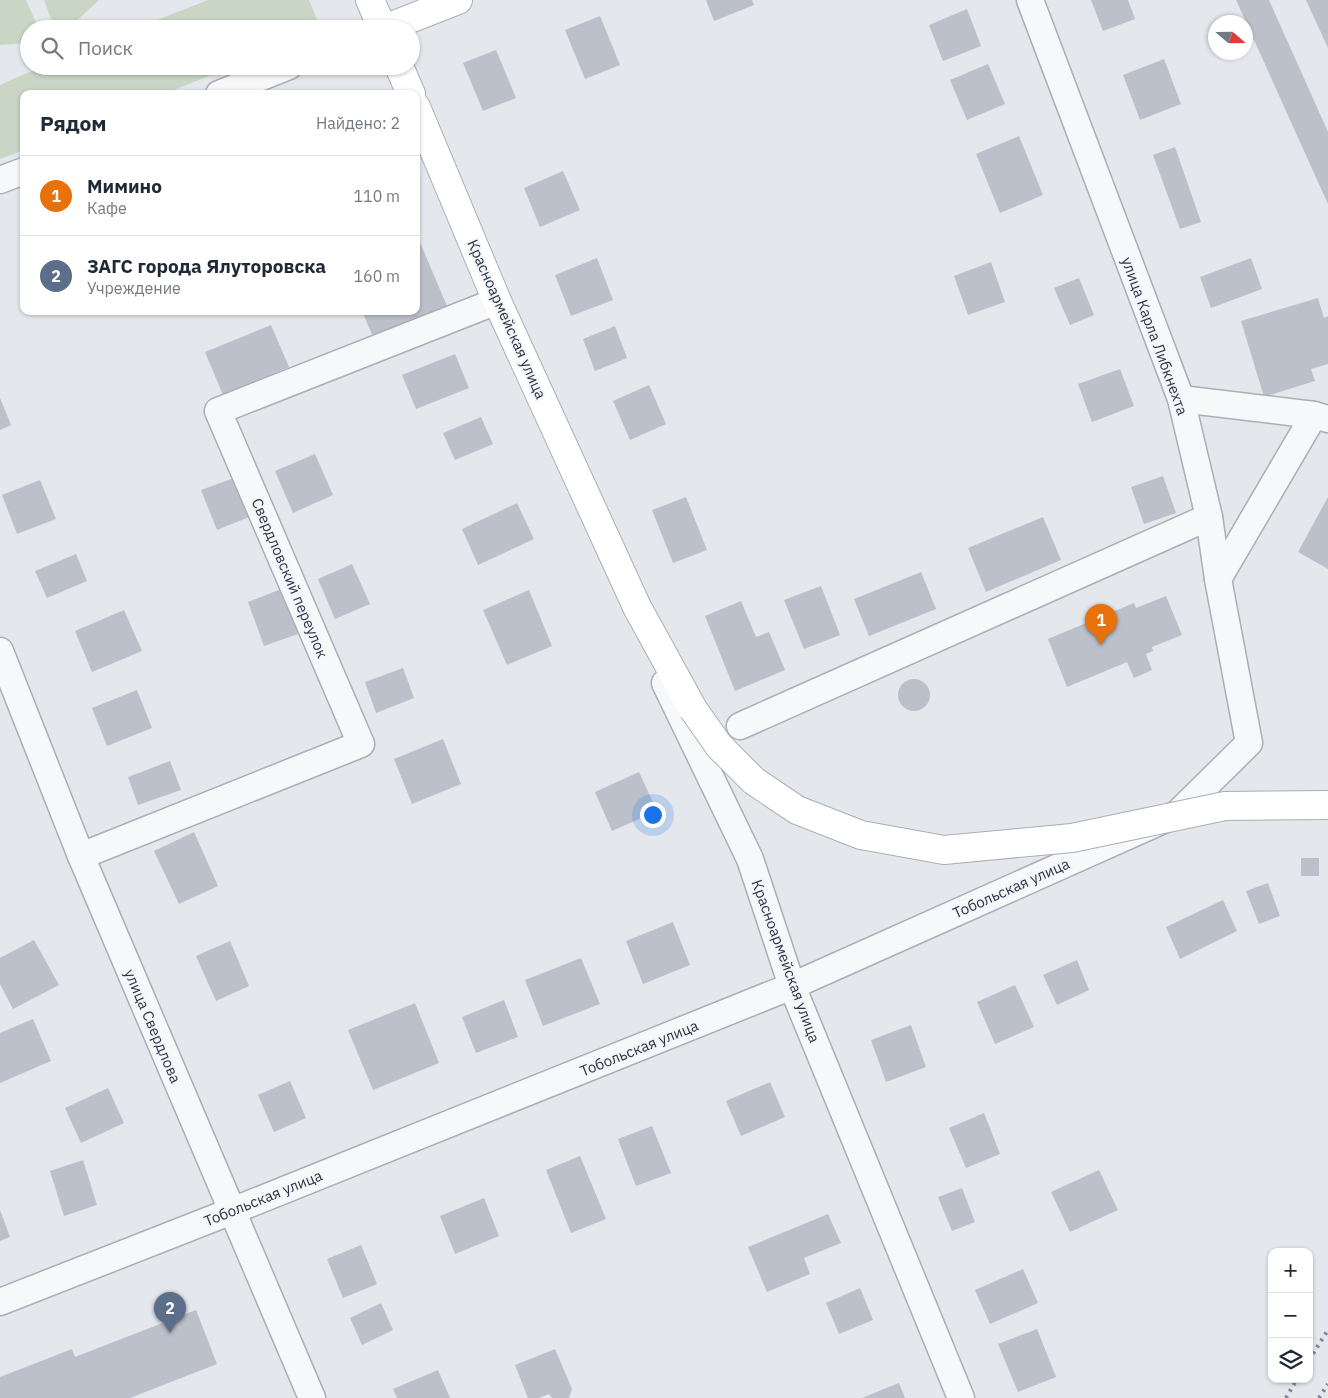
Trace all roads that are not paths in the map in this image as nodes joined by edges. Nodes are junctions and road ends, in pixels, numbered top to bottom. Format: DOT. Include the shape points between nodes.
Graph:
graph roads {
  1 [pos="370,0"];
  2 [pos="458,0"];
  3 [pos="1030,0"];
  4 [pos="380,20"];
  5 [pos="407,20"];
  6 [pos="266,75"];
  7 [pos="403,75"];
  8 [pos="229,90"];
  9 [pos="409,90"];
  10 [pos="420,117"];
  11 [pos="20,172"];
  12 [pos="0,180"];
  13 [pos="497,301"];
  14 [pos="1181,399"];
  15 [pos="1321,417"];
  16 [pos="1209,517"];
  17 [pos="601,528"];
  18 [pos="1218,579"];
  19 [pos="0,651"];
  20 [pos="740,726"];
  21 [pos="1249,743"];
  22 [pos="1328,805"];
  23 [pos="81,856"];
  24 [pos="792,986"];
  25 [pos="232,1211"];
  26 [pos="0,1302"];
  27 [pos="312,1398"];
  28 [pos="961,1398"];
  1 -- 4 [label="street"];
  2 -- 5 [label="street"];
  3 -- 14 [label="street, улица Карла Либкнехта"];
  6 -- 8 [label="street"];
  7 -- 9 [label="street"];
  10 -- 13 [label="street, Красноармейская улица"];
  11 -- 12 [label="street"];
  13 -- 17 [label="street, Красноармейская улица"];
  13 -- 23 [label="street, Свердловский переулок" via="218,411 361,744"];
  14 -- 15 [label="street"];
  14 -- 16 [label="street, улица Карла Либкнехта"];
  15 -- 18 [label="street"];
  16 -- 18 [label="street, улица Карла Либкнехта"];
  16 -- 20 [label="street"];
  17 -- 22 [label="street, Красноармейская улица, bridge" via="637,606 693,709 719,746 754,781 797,810 861,835 944,850 1072,838 1225,806"];
  17 -- 24 [label="street, Красноармейская улица" via="608,563 750,859"];
  18 -- 21 [label="street, улица Карла Либкнехта"];
  19 -- 23 [label="street, улица Свердлова"];
  21 -- 24 [label="street, Тобольская улица" via="1177,814"];
  23 -- 25 [label="street, улица Свердлова"];
  24 -- 25 [label="street, Тобольская улица"];
  24 -- 28 [label="street, Красноармейская улица"];
  25 -- 26 [label="street, Тобольская улица"];
  25 -- 27 [label="street, улица Свердлова"];
}
